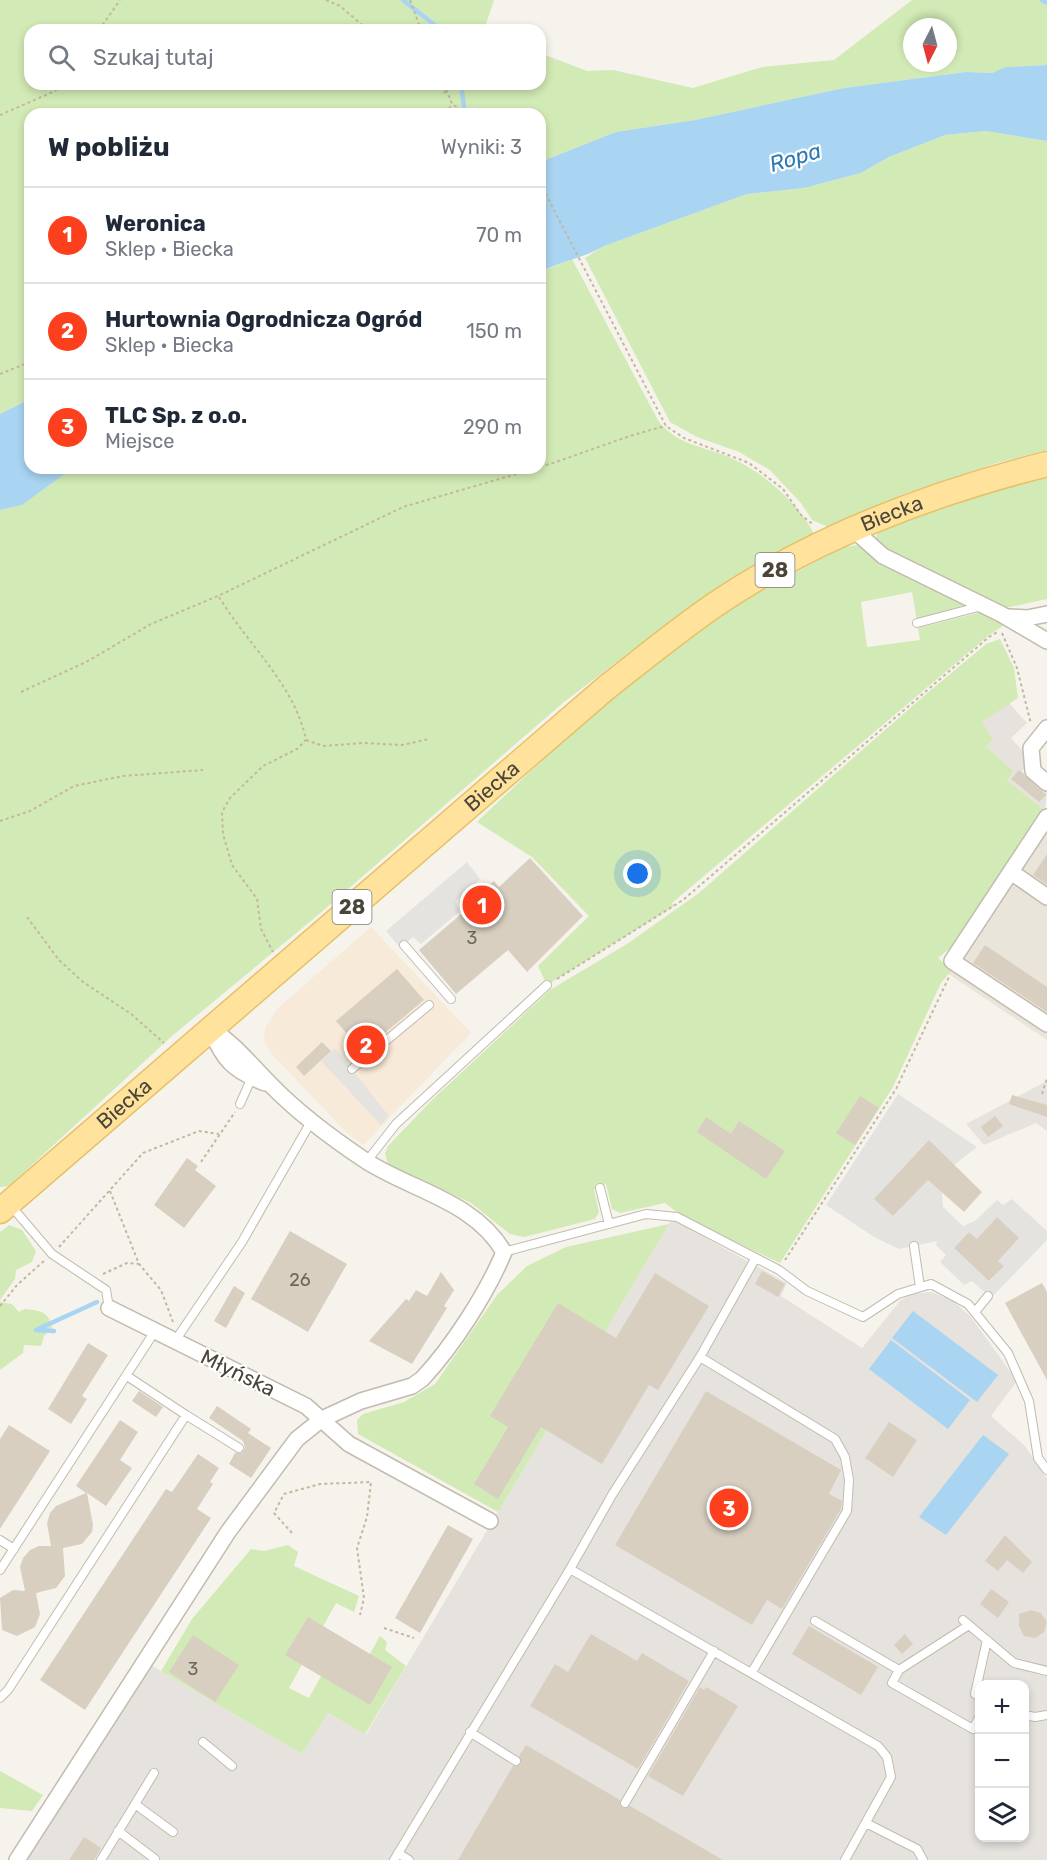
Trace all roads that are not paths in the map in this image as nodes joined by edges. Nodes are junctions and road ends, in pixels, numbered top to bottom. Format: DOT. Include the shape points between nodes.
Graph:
graph roads {
  1 [pos="1047,464"];
  2 [pos="854,530"];
  3 [pos="983,605"];
  4 [pos="1047,614"];
  5 [pos="1008,618"];
  6 [pos="917,623"];
  7 [pos="1047,641"];
  8 [pos="1043,731"];
  9 [pos="1047,783"];
  10 [pos="1047,817"];
  11 [pos="1011,872"];
  12 [pos="1047,897"];
  13 [pos="404,945"];
  14 [pos="547,985"];
  15 [pos="451,999"];
  16 [pos="429,1005"];
  17 [pos="1047,1024"];
  18 [pos="210,1028"];
  19 [pos="352,1069"];
  20 [pos="252,1077"];
  21 [pos="271,1085"];
  22 [pos="240,1104"];
  23 [pos="312,1120"];
  24 [pos="367,1161"];
  25 [pos="600,1188"];
  26 [pos="4,1207"];
  27 [pos="609,1224"];
  28 [pos="914,1246"];
  29 [pos="504,1252"];
  30 [pos="755,1259"];
  31 [pos="920,1287"];
  32 [pos="988,1296"];
  33 [pos="109,1308"];
  34 [pos="975,1312"];
  35 [pos="155,1331"];
  36 [pos="177,1338"];
  37 [pos="700,1357"];
  38 [pos="127,1376"];
  39 [pos="186,1415"];
  40 [pos="322,1419"];
  41 [pos="239,1448"];
  42 [pos="1047,1470"];
  43 [pos="490,1521"];
  44 [pos="0,1540"];
  45 [pos="14,1549"];
  46 [pos="570,1569"];
  47 [pos="0,1570"];
  48 [pos="815,1621"];
  49 [pos="987,1640"];
  50 [pos="714,1652"];
  51 [pos="899,1670"];
  52 [pos="1047,1671"];
  53 [pos="752,1672"];
  54 [pos="976,1680"];
  55 [pos="0,1698"];
  56 [pos="1047,1715"];
  57 [pos="1029,1716"];
  58 [pos="975,1725"];
  59 [pos="470,1732"];
  60 [pos="203,1742"];
  61 [pos="516,1761"];
  62 [pos="232,1766"];
  63 [pos="154,1773"];
  64 [pos="625,1803"];
  65 [pos="135,1804"];
  66 [pos="866,1823"];
  67 [pos="118,1831"];
  68 [pos="173,1832"];
  69 [pos="396,1856"];
  70 [pos="155,1859"];
  71 [pos="17,1860"];
  72 [pos="101,1860"];
  73 [pos="409,1860"];
  74 [pos="844,1860"];
  75 [pos="923,1860"];
  1 -- 2 [label="main road, Biecka / 28" via="990,478"];
  2 -- 3 [label="street" via="884,556"];
  2 -- 18 [label="main road, Biecka / 28" via="781,566 677,632 607,687"];
  3 -- 5 [label="street"];
  3 -- 6 [label="lane"];
  4 -- 5 [label="street"];
  5 -- 7 [label="street"];
  8 -- 9 [label="street" via="1031,748 1033,771"];
  10 -- 11 [label="street"];
  11 -- 12 [label="street"];
  11 -- 17 [label="street" via="952,962"];
  13 -- 15 [label="lane"];
  14 -- 24 [label="lane" via="396,1124"];
  16 -- 19 [label="lane"];
  18 -- 20 [label="street" via="224,1059"];
  18 -- 21 [label="street" via="234,1044"];
  18 -- 26 [label="main road, Biecka / 28"];
  20 -- 21 [label="street"];
  20 -- 22 [label="lane"];
  21 -- 23 [label="street"];
  23 -- 24 [label="street"];
  23 -- 36 [label="lane" via="243,1242"];
  24 -- 29 [label="street" via="470,1213 494,1234"];
  25 -- 27 [label="lane"];
  26 -- 33 [label="lane, Młyńska" via="52,1254 106,1290"];
  27 -- 29 [label="lane"];
  27 -- 30 [label="lane" via="646,1214 677,1217"];
  28 -- 31 [label="lane"];
  29 -- 40 [label="street" via="476,1304 422,1379"];
  30 -- 31 [label="lane" via="779,1269 807,1291 863,1317 898,1294"];
  30 -- 37 [label="lane"];
  31 -- 34 [label="lane" via="932,1284"];
  32 -- 34 [label="lane"];
  33 -- 35 [label="street, Młyńska"];
  34 -- 42 [label="lane" via="1008,1353 1021,1378 1029,1401 1038,1458"];
  35 -- 36 [label="street, Młyńska"];
  35 -- 38 [label="lane"];
  36 -- 40 [label="street, Młyńska" via="306,1406"];
  37 -- 46 [label="lane"];
  37 -- 53 [label="lane" via="835,1438 845,1457 849,1480 847,1511"];
  38 -- 39 [label="lane"];
  38 -- 45 [label="lane"];
  39 -- 41 [label="lane"];
  39 -- 55 [label="lane"];
  40 -- 43 [label="street, Młyńska" via="349,1444"];
  40 -- 71 [label="street" via="297,1439 228,1532"];
  44 -- 45 [label="lane"];
  45 -- 47 [label="lane"];
  46 -- 50 [label="lane"];
  46 -- 59 [label="lane"];
  48 -- 51 [label="lane"];
  49 -- 51 [label="lane" via="966,1622"];
  49 -- 52 [label="lane" via="1014,1663"];
  49 -- 54 [label="lane"];
  50 -- 53 [label="lane"];
  50 -- 64 [label="lane"];
  51 -- 58 [label="lane" via="892,1683 973,1729"];
  53 -- 66 [label="lane" via="878,1746 887,1757 891,1777"];
  56 -- 57 [label="lane"];
  59 -- 61 [label="lane"];
  59 -- 69 [label="lane"];
  60 -- 62 [label="lane"];
  63 -- 65 [label="lane"];
  65 -- 67 [label="lane"];
  65 -- 68 [label="lane"];
  66 -- 74 [label="lane"];
  66 -- 75 [label="lane" via="917,1849"];
  67 -- 70 [label="lane"];
  67 -- 72 [label="lane"];
  69 -- 73 [label="lane"];
}
